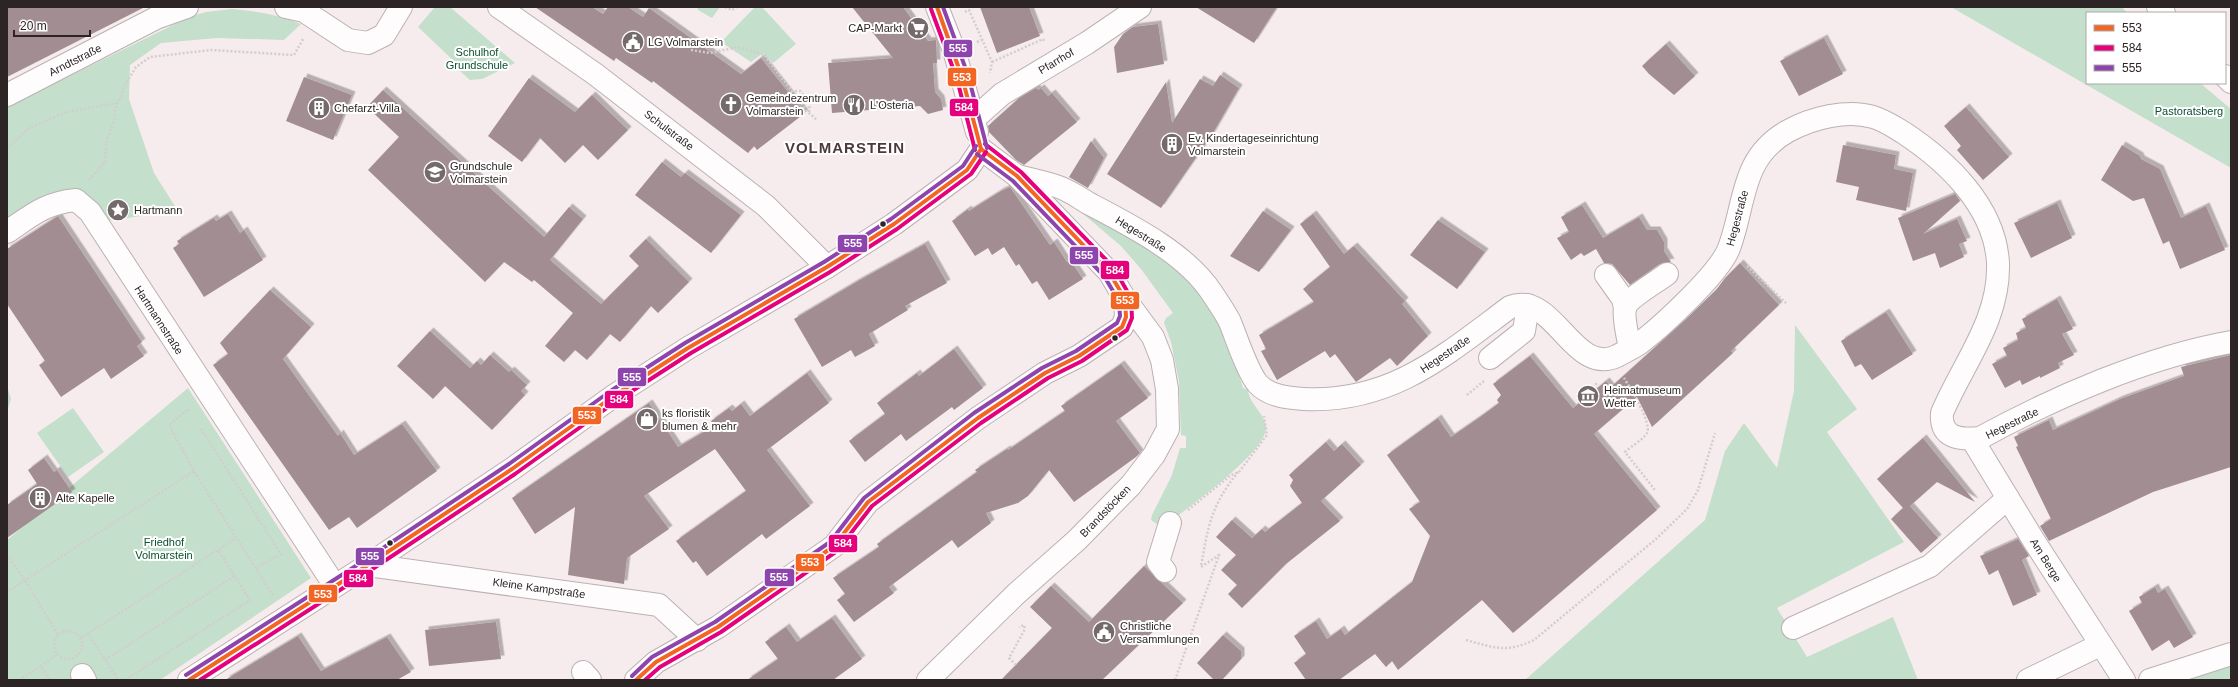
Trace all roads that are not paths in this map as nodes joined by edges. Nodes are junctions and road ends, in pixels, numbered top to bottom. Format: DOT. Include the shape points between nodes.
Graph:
graph roads {
  1 [pos="187,7"];
  2 [pos="286,7"];
  3 [pos="402,7"];
  4 [pos="499,7"];
  5 [pos="937,7"];
  6 [pos="1140,7"];
  7 [pos="7,95"];
  8 [pos="975,118"];
  9 [pos="981,149"];
  10 [pos="1017,176"];
  11 [pos="7,232"];
  12 [pos="827,267"];
  13 [pos="1667,274"];
  14 [pos="1606,275"];
  15 [pos="1125,299"];
  16 [pos="1528,305"];
  17 [pos="1625,308"];
  18 [pos="2231,342"];
  19 [pos="1630,348"];
  20 [pos="1490,367"];
  21 [pos="1972,439"];
  22 [pos="2008,498"];
  23 [pos="1170,524"];
  24 [pos="368,565"];
  25 [pos="1165,571"];
  26 [pos="335,586"];
  27 [pos="1793,628"];
  28 [pos="697,640"];
  29 [pos="2100,645"];
  30 [pos="2231,654"];
  31 [pos="189,680"];
  32 [pos="636,680"];
  33 [pos="928,680"];
  34 [pos="2028,680"];
  35 [pos="2124,680"];
  36 [pos="2150,680"];
  1 -- 7 [label="street, Arndtstraße" via="156,18"];
  2 -- 3 [label="street" via="304,12 348,40 368,43 384,35"];
  4 -- 12 [label="street, Schulstraße" via="601,79 761,201"];
  5 -- 8 [label="street" via="954,50"];
  6 -- 8 [label="street, Pfarrhof" via="1087,43 1002,94"];
  8 -- 9 [label="street"];
  9 -- 10 [label="street"];
  9 -- 12 [label="street" via="966,170 894,224"];
  10 -- 15 [label="street, Brandstöcken" via="1109,272"];
  10 -- 16 [label="street, Hegestraße" via="1057,186 1130,226 1191,268 1211,291 1229,320 1258,384 1274,394 1287,398 1350,396 1398,383 1462,343 1510,307 1518,304"];
  11 -- 26 [label="street, Hartmannstraße" via="57,202 76,200 90,212"];
  12 -- 24 [label="street" via="688,348"];
  13 -- 17 [label="street"];
  14 -- 17 [label="street" via="1623,299"];
  15 -- 28 [label="street" via="1126,317 1122,327 1079,356 1045,373 978,418 868,502 834,546"];
  15 -- 33 [label="street, Brandstöcken" via="1153,337 1162,360 1167,389 1168,429 1154,455 1131,485 1077,540 1016,594"];
  16 -- 19 [label="street, Hegestraße" via="1541,311 1586,353 1604,359 1614,357"];
  16 -- 20 [label="street" via="1524,331"];
  17 -- 19 [label="street"];
  18 -- 21 [label="street, Hegestraße" via="2175,355 2115,376 1980,438"];
  19 -- 21 [label="street, Hegestraße" via="1639,343 1703,284 1720,265 1729,249 1748,177 1756,159 1766,148 1788,131 1824,118 1844,114 1864,115 1888,123 1922,146 1953,174 1981,207 1996,245 1998,276 1992,311 1942,413 1941,424 1946,432 1960,438"];
  21 -- 22 [label="street, Am Berge"];
  22 -- 27 [label="street" via="1930,566"];
  22 -- 29 [label="street, Am Berge"];
  23 -- 25 [label="street" via="1158,562"];
  24 -- 26 [label="street"];
  24 -- 28 [label="street, Kleine Kampstraße" via="659,605"];
  26 -- 31 [label="street"];
  28 -- 32 [label="street" via="656,662"];
  29 -- 34 [label="street"];
  29 -- 35 [label="street, Am Berge"];
  30 -- 36 [label="street"];
}
